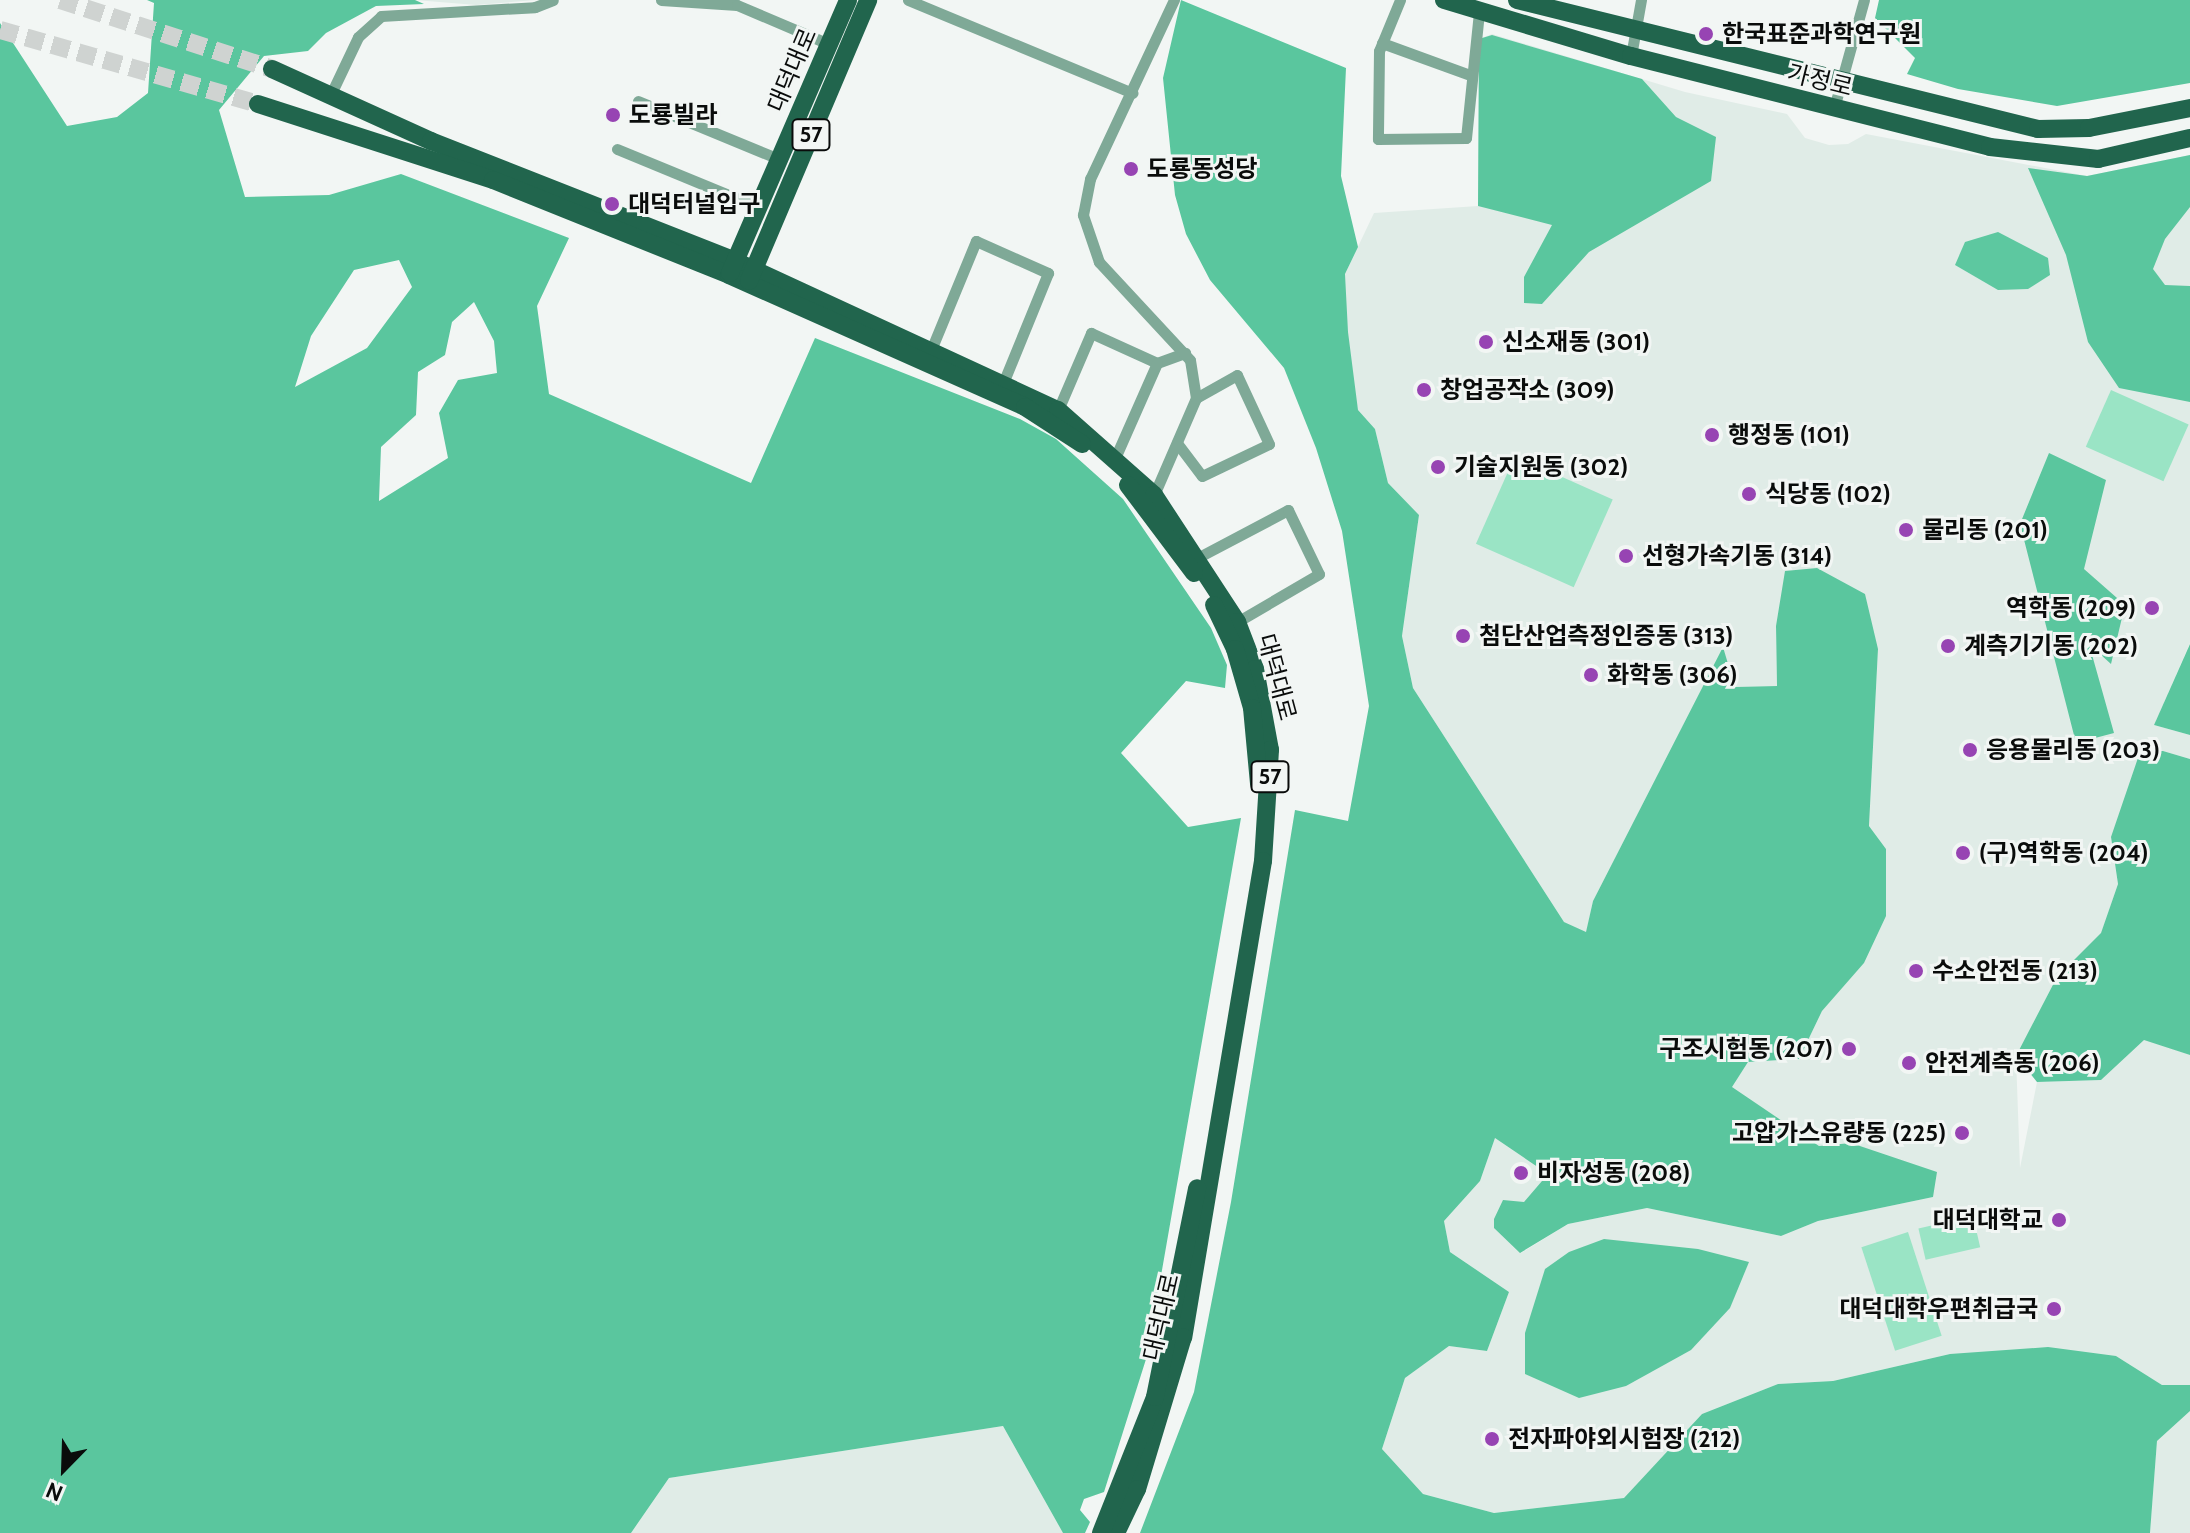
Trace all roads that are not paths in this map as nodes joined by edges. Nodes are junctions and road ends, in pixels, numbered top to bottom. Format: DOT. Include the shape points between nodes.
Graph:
graph roads {
  1 [pos="553,0"];
  2 [pos="661,0"];
  3 [pos="848,0"];
  4 [pos="868,0"];
  5 [pos="908,0"];
  6 [pos="1174,0"];
  7 [pos="1400,0"];
  8 [pos="1444,0"];
  9 [pos="1517,0"];
  10 [pos="1641,0"];
  11 [pos="1864,0"];
  12 [pos="1479,13"];
  13 [pos="1637,32"];
  14 [pos="1382,43"];
  15 [pos="829,44"];
  16 [pos="1631,56"];
  17 [pos="272,69"];
  18 [pos="1470,75"];
  19 [pos="1843,83"];
  20 [pos="1132,93"];
  21 [pos="330,96"];
  22 [pos="638,101"];
  23 [pos="258,104"];
  24 [pos="1834,108"];
  25 [pos="2190,108"];
  26 [pos="2190,138"];
  27 [pos="617,149"];
  28 [pos="779,159"];
  29 [pos="758,207"];
  30 [pos="732,268"];
  31 [pos="751,277"];
  32 [pos="931,350"];
  33 [pos="1185,353"];
  34 [pos="1157,363"];
  35 [pos="1003,383"];
  36 [pos="1196,398"];
  37 [pos="1058,410"];
  38 [pos="1177,443"];
  39 [pos="1116,456"];
  40 [pos="1154,495"];
  41 [pos="1197,558"];
  42 [pos="1237,622"];
  43 [pos="1101,1533"];
  44 [pos="1116,1533"];
  1 -- 21 [label="street" via="535,7 381,16 358,37"];
  2 -- 15 [label="street" via="737,5"];
  3 -- 15 [label="main road, 대덕대로 / 57"];
  4 -- 31 [label="main road, 대덕대로 / 57"];
  5 -- 20 [label="street"];
  6 -- 20 [label="street"];
  7 -- 14 [label="street"];
  8 -- 12 [label="main road, 가정로"];
  9 -- 13 [label="main road, 가정로"];
  10 -- 13 [label="street"];
  11 -- 19 [label="street"];
  12 -- 16 [label="main road, 가정로"];
  12 -- 18 [label="street"];
  13 -- 16 [label="street"];
  13 -- 19 [label="main road, 가정로"];
  14 -- 18 [label="street"];
  14 -- 18 [label="street" via="1378,139 1466,138"];
  15 -- 28 [label="main road, 대덕대로 / 57"];
  16 -- 24 [label="main road, 가정로"];
  17 -- 21 [label="main road"];
  19 -- 24 [label="street"];
  19 -- 25 [label="main road, 가정로" via="2038,129 2089,128"];
  20 -- 33 [label="street" via="1090,179 1083,215 1099,262"];
  21 -- 30 [label="main road"];
  22 -- 28 [label="street"];
  23 -- 30 [label="main road" via="493,180"];
  24 -- 26 [label="main road, 가정로" via="1990,147 2098,159"];
  27 -- 29 [label="street"];
  28 -- 29 [label="main road, 대덕대로 / 57"];
  29 -- 30 [label="main road, 대덕대로 / 57"];
  30 -- 31 [label="main road, 대덕대로 / 57"];
  31 -- 32 [label="main road, 대덕대로 / 57"];
  31 -- 43 [label="main road, 대덕대로 / 57" via="1025,407 1110,466 1141,499 1213,601 1235,649 1252,708 1257,822 1189,1234 1155,1397"];
  32 -- 35 [label="main road, 대덕대로 / 57"];
  32 -- 35 [label="street" via="976,241 1048,273"];
  33 -- 34 [label="street"];
  33 -- 36 [label="street"];
  34 -- 37 [label="street" via="1091,333"];
  34 -- 39 [label="street"];
  35 -- 37 [label="main road, 대덕대로 / 57"];
  36 -- 38 [label="street"];
  36 -- 38 [label="street" via="1237,375 1269,444 1202,476"];
  37 -- 39 [label="main road, 대덕대로 / 57"];
  38 -- 40 [label="street"];
  39 -- 40 [label="main road, 대덕대로 / 57"];
  40 -- 41 [label="main road, 대덕대로 / 57"];
  41 -- 42 [label="main road, 대덕대로 / 57"];
  41 -- 42 [label="street" via="1288,510 1319,574"];
  42 -- 44 [label="main road, 대덕대로 / 57" via="1255,669 1269,736 1263,861 1183,1337 1137,1489"];
}
